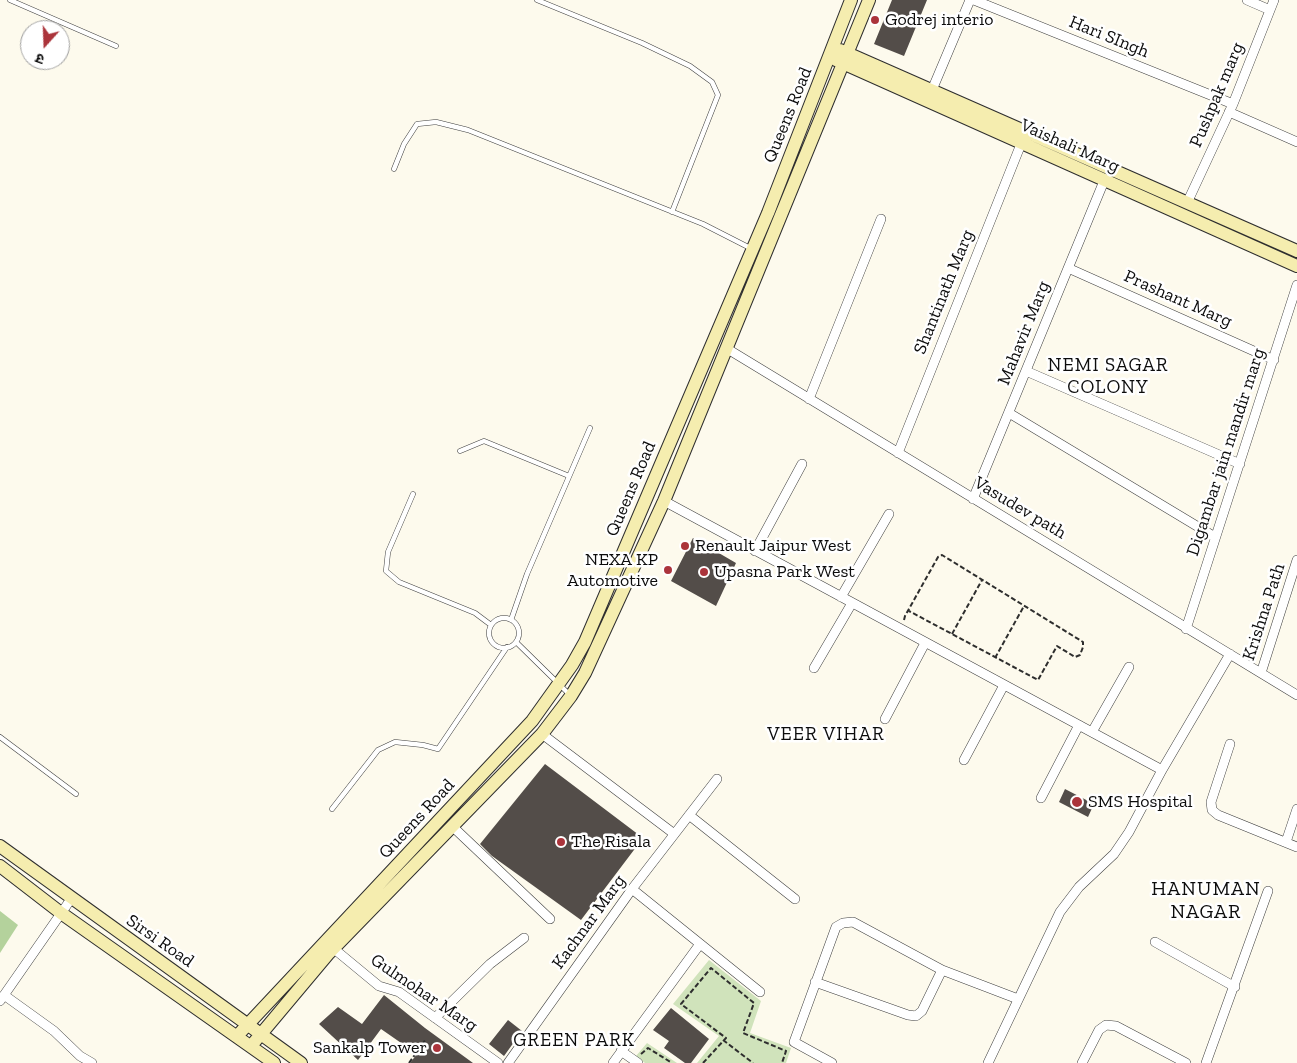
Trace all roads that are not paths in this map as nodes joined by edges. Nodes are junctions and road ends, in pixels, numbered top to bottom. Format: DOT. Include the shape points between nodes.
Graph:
graph roads {
  1 [pos="10,0"];
  2 [pos="537,0"];
  3 [pos="851,0"];
  4 [pos="869,0"];
  5 [pos="972,0"];
  6 [pos="1247,0"];
  7 [pos="1274,0"];
  8 [pos="1270,10"];
  9 [pos="116,46"];
  10 [pos="832,52"];
  11 [pos="846,58"];
  12 [pos="932,90"];
  13 [pos="1231,108"];
  14 [pos="1297,142"];
  15 [pos="1021,144"];
  16 [pos="394,169"];
  17 [pos="1104,181"];
  18 [pos="1185,209"];
  19 [pos="672,212"];
  20 [pos="881,219"];
  21 [pos="752,249"];
  22 [pos="1297,251"];
  23 [pos="764,255"];
  24 [pos="1297,266"];
  25 [pos="1068,268"];
  26 [pos="1297,285"];
  27 [pos="726,348"];
  28 [pos="1274,360"];
  29 [pos="1026,371"];
  30 [pos="809,399"];
  31 [pos="1009,412"];
  32 [pos="590,428"];
  33 [pos="460,451"];
  34 [pos="898,453"];
  35 [pos="802,464"];
  36 [pos="1240,464"];
  37 [pos="569,476"];
  38 [pos="413,494"];
  39 [pos="973,498"];
  40 [pos="664,501"];
  41 [pos="889,514"];
  42 [pos="1215,537"];
  43 [pos="755,550"];
  44 [pos="1297,560"];
  45 [pos="841,597"];
  46 [pos="852,603"];
  47 [pos="511,620"];
  48 [pos="491,625"];
  49 [pos="1186,629"];
  50 [pos="516,642"];
  51 [pos="925,643"];
  52 [pos="507,647"];
  53 [pos="1230,654"];
  54 [pos="1128,667"];
  55 [pos="814,668"];
  56 [pos="1261,674"];
  57 [pos="561,684"];
  58 [pos="1004,685"];
  59 [pos="1297,695"];
  60 [pos="571,696"];
  61 [pos="885,719"];
  62 [pos="1079,725"];
  63 [pos="1092,732"];
  64 [pos="542,734"];
  65 [pos="0,737"];
  66 [pos="1230,744"];
  67 [pos="964,760"];
  68 [pos="1162,770"];
  69 [pos="717,779"];
  70 [pos="76,794"];
  71 [pos="1041,798"];
  72 [pos="332,809"];
  73 [pos="1297,809"];
  74 [pos="689,814"];
  75 [pos="452,826"];
  76 [pos="673,834"];
  77 [pos="1286,842"];
  78 [pos="0,846"];
  79 [pos="1297,847"];
  80 [pos="0,866"];
  81 [pos="632,889"];
  82 [pos="1268,891"];
  83 [pos="71,899"];
  84 [pos="795,899"];
  85 [pos="61,913"];
  86 [pos="550,919"];
  87 [pos="524,938"];
  88 [pos="1155,942"];
  89 [pos="700,944"];
  90 [pos="334,948"];
  91 [pos="942,970"];
  92 [pos="815,982"];
  93 [pos="1235,987"];
  94 [pos="760,992"];
  95 [pos="2,998"];
  96 [pos="1018,999"];
  97 [pos="435,1018"];
  98 [pos="248,1023"];
  99 [pos="261,1033"];
  100 [pos="238,1036"];
  101 [pos="251,1046"];
  102 [pos="621,1051"];
  103 [pos="78,1059"];
  104 [pos="642,1061"];
  105 [pos="299,1062"];
  106 [pos="92,1063"];
  107 [pos="274,1063"];
  108 [pos="498,1063"];
  109 [pos="508,1063"];
  110 [pos="613,1063"];
  111 [pos="832,1063"];
  112 [pos="988,1063"];
  113 [pos="1082,1063"];
  114 [pos="1186,1063"];
  115 [pos="1206,1063"];
  1 -- 9 [label="lane"];
  2 -- 19 [label="lane" via="642,43 690,66 712,82 718,95"];
  3 -- 10 [label="street, Queens Road"];
  4 -- 11 [label="street, Queens Road"];
  5 -- 12 [label="street"];
  5 -- 13 [label="street, Hari SIngh"];
  6 -- 8 [label="street"];
  7 -- 8 [label="street, Pushpak marg"];
  8 -- 13 [label="street, Pushpak marg"];
  10 -- 11 [label="street, Vaishali Marg"];
  10 -- 21 [label="street, Queens Road"];
  11 -- 12 [label="street, Vaishali Marg"];
  11 -- 15 [label="street, Vaishali Marg"];
  11 -- 23 [label="street, Queens Road"];
  12 -- 18 [label="street, Vaishali Marg"];
  13 -- 14 [label="street, Hari SIngh"];
  13 -- 18 [label="street, Pushpak marg"];
  15 -- 17 [label="street, Vaishali Marg"];
  15 -- 34 [label="street, Shantinath Marg"];
  16 -- 19 [label="lane" via="417,124 436,122 468,130"];
  17 -- 18 [label="street, Vaishali Marg"];
  17 -- 25 [label="street, Mahavir Marg"];
  18 -- 22 [label="street, Vaishali Marg"];
  18 -- 24 [label="street, Vaishali Marg"];
  19 -- 21 [label="lane"];
  20 -- 30 [label="street"];
  21 -- 23 [label="lane"];
  21 -- 57 [label="street, Queens Road" via="585,642"];
  23 -- 27 [label="street, Queens Road"];
  25 -- 28 [label="street, Prashant Marg"];
  25 -- 29 [label="street, Mahavir Marg"];
  26 -- 28 [label="street, Digambar jain mandir marg"];
  27 -- 30 [label="street, Vasudev path"];
  27 -- 40 [label="street, Queens Road"];
  28 -- 36 [label="street, Digambar jain mandir marg"];
  29 -- 31 [label="street, Mahavir Marg"];
  29 -- 36 [label="street"];
  30 -- 34 [label="street, Vasudev path"];
  31 -- 39 [label="street, Mahavir Marg"];
  31 -- 42 [label="street"];
  32 -- 37 [label="lane"];
  33 -- 37 [label="lane" via="484,441"];
  34 -- 39 [label="street, Vasudev path"];
  35 -- 43 [label="street"];
  36 -- 42 [label="street, Digambar jain mandir marg"];
  37 -- 47 [label="lane"];
  38 -- 48 [label="lane" via="388,552 386,571 400,582 475,613"];
  39 -- 49 [label="street, Vasudev path"];
  40 -- 43 [label="street"];
  40 -- 60 [label="street, Queens Road" via="598,649"];
  41 -- 45 [label="street"];
  42 -- 49 [label="street, Digambar jain mandir marg"];
  43 -- 45 [label="street"];
  44 -- 56 [label="street, Krishna Path"];
  45 -- 46 [label="street"];
  46 -- 51 [label="street"];
  46 -- 55 [label="street"];
  47 -- 48 [label="lane" via="498,619"];
  47 -- 50 [label="lane" via="518,627"];
  48 -- 52 [label="lane" via="490,639 498,646"];
  49 -- 53 [label="street, Vasudev path"];
  50 -- 52 [label="lane"];
  50 -- 57 [label="lane"];
  51 -- 58 [label="street"];
  51 -- 61 [label="street"];
  52 -- 72 [label="lane" via="438,750 395,742 378,750"];
  53 -- 56 [label="street, Vasudev path"];
  53 -- 68 [label="street"];
  54 -- 63 [label="street"];
  56 -- 59 [label="street, Vasudev path"];
  57 -- 60 [label="lane"];
  57 -- 98 [label="street, Queens Road" via="532,721 457,803"];
  58 -- 62 [label="street"];
  58 -- 67 [label="street"];
  60 -- 64 [label="street, Queens Road"];
  62 -- 63 [label="street"];
  62 -- 71 [label="street"];
  63 -- 68 [label="street"];
  64 -- 75 [label="street, Queens Road"];
  64 -- 76 [label="street"];
  65 -- 70 [label="lane"];
  66 -- 77 [label="street" via="1211,802 1212,810"];
  68 -- 96 [label="street" via="1114,854 1079,887 1060,912"];
  69 -- 74 [label="street, Kachnar Marg"];
  73 -- 77 [label="street"];
  74 -- 76 [label="street, Kachnar Marg"];
  74 -- 84 [label="street"];
  75 -- 86 [label="street"];
  75 -- 90 [label="street, Queens Road"];
  76 -- 81 [label="street, Kachnar Marg"];
  77 -- 79 [label="street"];
  78 -- 83 [label="street, Sirsi Road"];
  80 -- 85 [label="street, Sirsi Road"];
  81 -- 89 [label="street"];
  81 -- 109 [label="street, Kachnar Marg"];
  82 -- 93 [label="street"];
  83 -- 85 [label="street"];
  83 -- 98 [label="street, Sirsi Road"];
  85 -- 95 [label="street"];
  85 -- 100 [label="street, Sirsi Road"];
  87 -- 97 [label="street" via="490,964"];
  88 -- 93 [label="street"];
  89 -- 94 [label="street"];
  89 -- 102 [label="street"];
  90 -- 97 [label="street, Gulmohar Marg" via="380,986 398,992"];
  90 -- 99 [label="street, Queens Road"];
  91 -- 92 [label="street" via="922,1011 916,1016"];
  91 -- 92 [label="street" via="853,922 836,927"];
  91 -- 96 [label="street"];
  92 -- 111 [label="street" via="794,1042"];
  93 -- 115 [label="street"];
  95 -- 103 [label="street" via="54,1031"];
  96 -- 112 [label="street"];
  97 -- 108 [label="street, Gulmohar Marg"];
  98 -- 99 [label="street, Sirsi Road"];
  98 -- 100 [label="street, Queens Road"];
  99 -- 101 [label="street, Queens Road"];
  99 -- 105 [label="street, Sirsi Road"];
  100 -- 101 [label="street, Sirsi Road"];
  101 -- 107 [label="street, Sirsi Road"];
  102 -- 104 [label="street"];
  102 -- 110 [label="street"];
  103 -- 106 [label="street"];
  113 -- 114 [label="street" via="1099,1030 1106,1025 1116,1026"];
}
